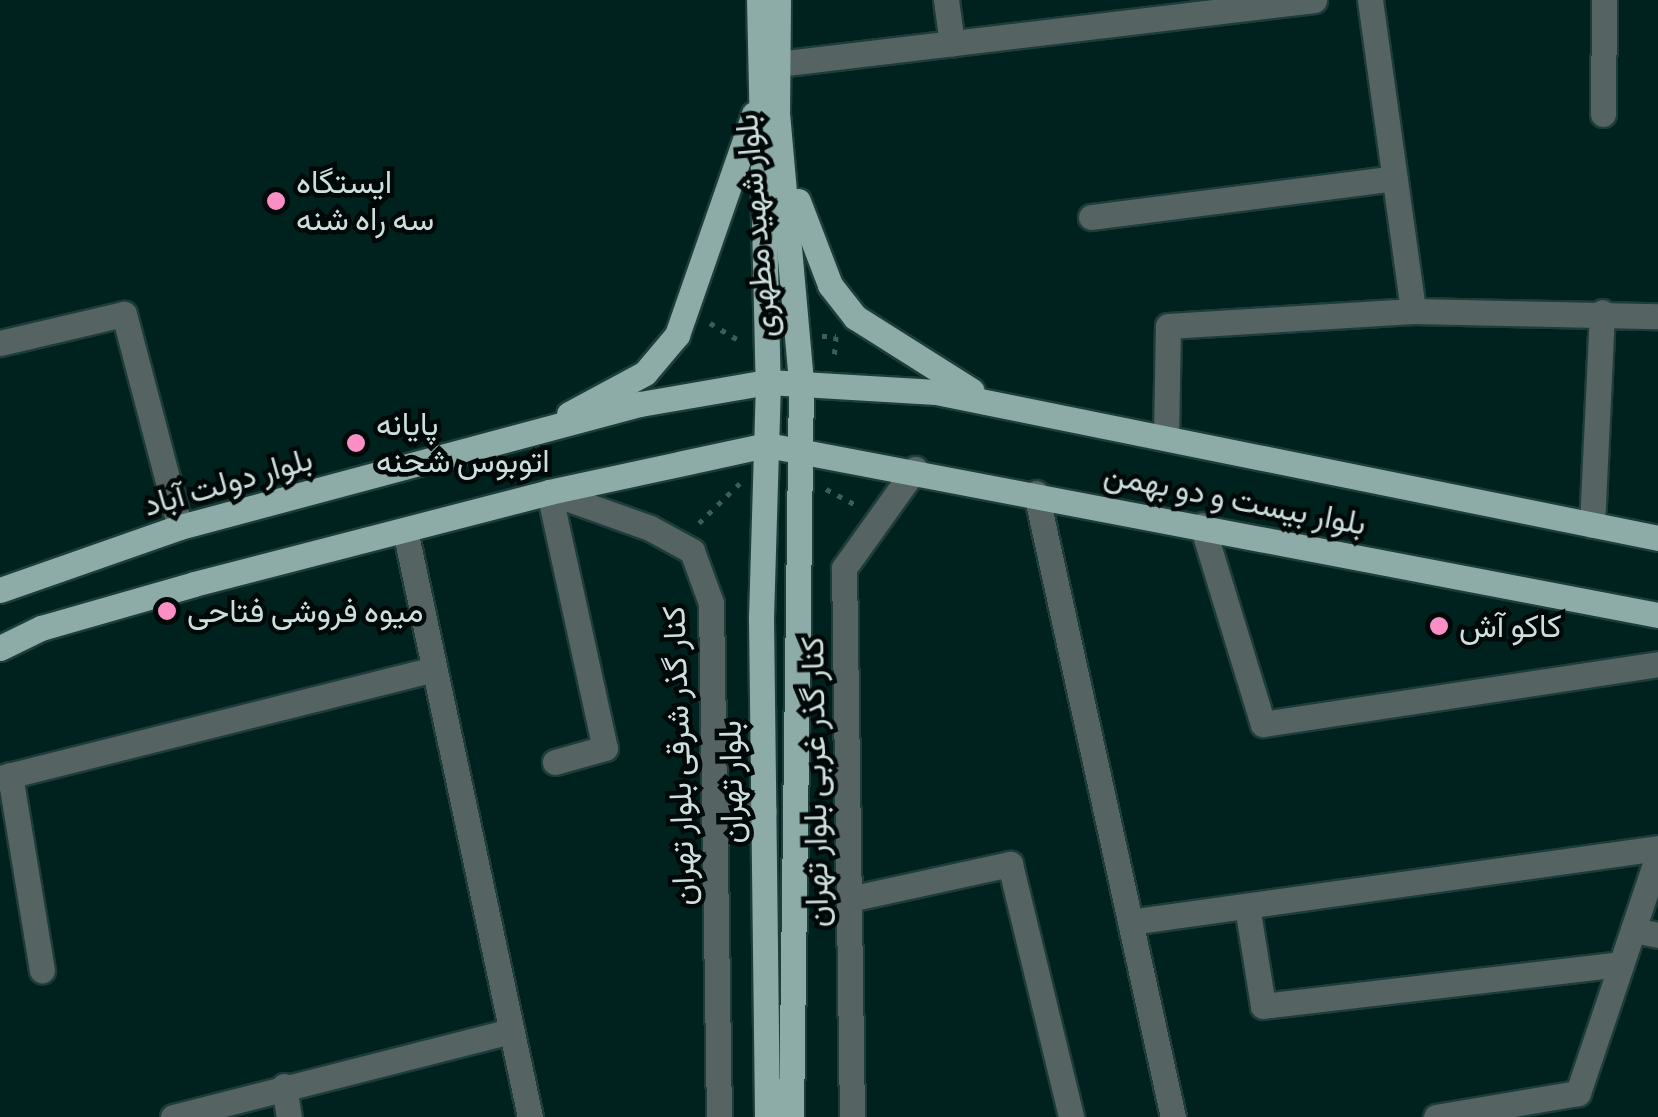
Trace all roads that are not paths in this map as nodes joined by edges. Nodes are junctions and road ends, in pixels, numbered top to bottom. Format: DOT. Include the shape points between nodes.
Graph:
graph roads {
  1 [pos="946,0"];
  2 [pos="1314,0"];
  3 [pos="1370,0"];
  4 [pos="1604,0"];
  5 [pos="763,1"];
  6 [pos="1138,10"];
  7 [pos="952,44"];
  8 [pos="778,64"];
  9 [pos="768,101"];
  10 [pos="1603,114"];
  11 [pos="1395,178"];
  12 [pos="1092,217"];
  13 [pos="1413,311"];
  14 [pos="1602,312"];
  15 [pos="1658,316"];
  16 [pos="0,343"];
  17 [pos="768,382"];
  18 [pos="801,382"];
  19 [pos="994,404"];
  20 [pos="530,435"];
  21 [pos="1166,438"];
  22 [pos="767,446"];
  23 [pos="800,447"];
  24 [pos="915,469"];
  25 [pos="549,492"];
  26 [pos="1036,493"];
  27 [pos="1202,525"];
  28 [pos="1592,525"];
  29 [pos="180,527"];
  30 [pos="405,530"];
  31 [pos="1658,538"];
  32 [pos="0,590"];
  33 [pos="1658,615"];
  34 [pos="0,648"];
  35 [pos="1658,664"];
  36 [pos="434,669"];
  37 [pos="555,762"];
  38 [pos="5,777"];
  39 [pos="764,811"];
  40 [pos="714,812"];
  41 [pos="1658,851"];
  42 [pos="849,899"];
  43 [pos="1247,906"];
  44 [pos="1130,922"];
  45 [pos="1646,932"];
  46 [pos="1621,964"];
  47 [pos="42,970"];
  48 [pos="507,1032"];
  49 [pos="284,1086"];
  50 [pos="217,1111"];
  51 [pos="173,1117"];
  52 [pos="290,1117"];
  53 [pos="530,1117"];
  54 [pos="719,1117"];
  55 [pos="767,1117"];
  56 [pos="791,1117"];
  57 [pos="852,1117"];
  58 [pos="1071,1117"];
  59 [pos="1172,1117"];
  60 [pos="1436,1117"];
  1 -- 7 [label="street"];
  2 -- 6 [label="street"];
  3 -- 11 [label="street"];
  4 -- 10 [label="street"];
  5 -- 8 [label="main road, بلوار شهید مطهری"];
  5 -- 9 [label="main road, بلوار شهید مطهری"];
  6 -- 7 [label="street"];
  7 -- 8 [label="street"];
  8 -- 9 [label="main road, بلوار شهید مطهری"];
  9 -- 17 [label="main road, بلوار شهید مطهری"];
  9 -- 18 [label="main road, بلوار شهید مطهری"];
  9 -- 19 [label="main road" via="804,230 830,285 886,341"];
  9 -- 20 [label="main road" via="677,335 645,372"];
  11 -- 12 [label="street"];
  11 -- 13 [label="street"];
  13 -- 14 [label="street"];
  13 -- 21 [label="street" via="1168,326"];
  14 -- 15 [label="street"];
  14 -- 28 [label="street"];
  16 -- 29 [label="street" via="124,314"];
  17 -- 18 [label="main road, بلوار بیست و دو بهمن"];
  17 -- 20 [label="main road, بلوار دولت آباد" via="640,404"];
  17 -- 22 [label="main road, بلوار شهید مطهری"];
  18 -- 19 [label="main road, بلوار بیست و دو بهمن" via="936,392"];
  18 -- 23 [label="main road, بلوار شهید مطهری"];
  19 -- 21 [label="main road, بلوار بیست و دو بهمن"];
  20 -- 29 [label="main road, بلوار دولت آباد"];
  21 -- 28 [label="main road, بلوار بیست و دو بهمن"];
  22 -- 23 [label="main road, بلوار بیست و دو بهمن"];
  22 -- 25 [label="main road"];
  22 -- 39 [label="main road, بلوار تهران"];
  23 -- 24 [label="main road, بلوار بیست و دو بهمن"];
  23 -- 56 [label="main road, بلوار تهران"];
  24 -- 26 [label="main road, بلوار بیست و دو بهمن"];
  24 -- 42 [label="street, کنار گذر غربی بلوار تهران" via="844,568"];
  25 -- 30 [label="main road"];
  25 -- 37 [label="street" via="605,748"];
  25 -- 40 [label="street, کنار گذر شرقی بلوار تهران" via="650,528 692,551 711,603"];
  26 -- 27 [label="main road, بلوار بیست و دو بهمن"];
  26 -- 44 [label="street"];
  27 -- 33 [label="main road, بلوار بیست و دو بهمن"];
  27 -- 35 [label="street" via="1263,724"];
  28 -- 31 [label="main road, بلوار بیست و دو بهمن"];
  29 -- 32 [label="main road, بلوار دولت آباد"];
  30 -- 34 [label="main road" via="41,628"];
  30 -- 36 [label="street"];
  36 -- 38 [label="street"];
  36 -- 48 [label="street"];
  38 -- 47 [label="street"];
  39 -- 40 [label="street"];
  39 -- 55 [label="main road, بلوار تهران"];
  40 -- 54 [label="street, کنار گذر شرقی بلوار تهران"];
  41 -- 43 [label="street"];
  41 -- 45 [label="street"];
  42 -- 57 [label="street, کنار گذر غربی بلوار تهران"];
  42 -- 58 [label="street" via="1010,864"];
  43 -- 44 [label="street"];
  43 -- 46 [label="street" via="1264,1006"];
  44 -- 59 [label="street"];
  45 -- 46 [label="street"];
  46 -- 60 [label="street" via="1578,1094"];
  48 -- 49 [label="street"];
  48 -- 53 [label="street"];
  49 -- 50 [label="street"];
  49 -- 52 [label="street"];
  50 -- 51 [label="street"];
}
